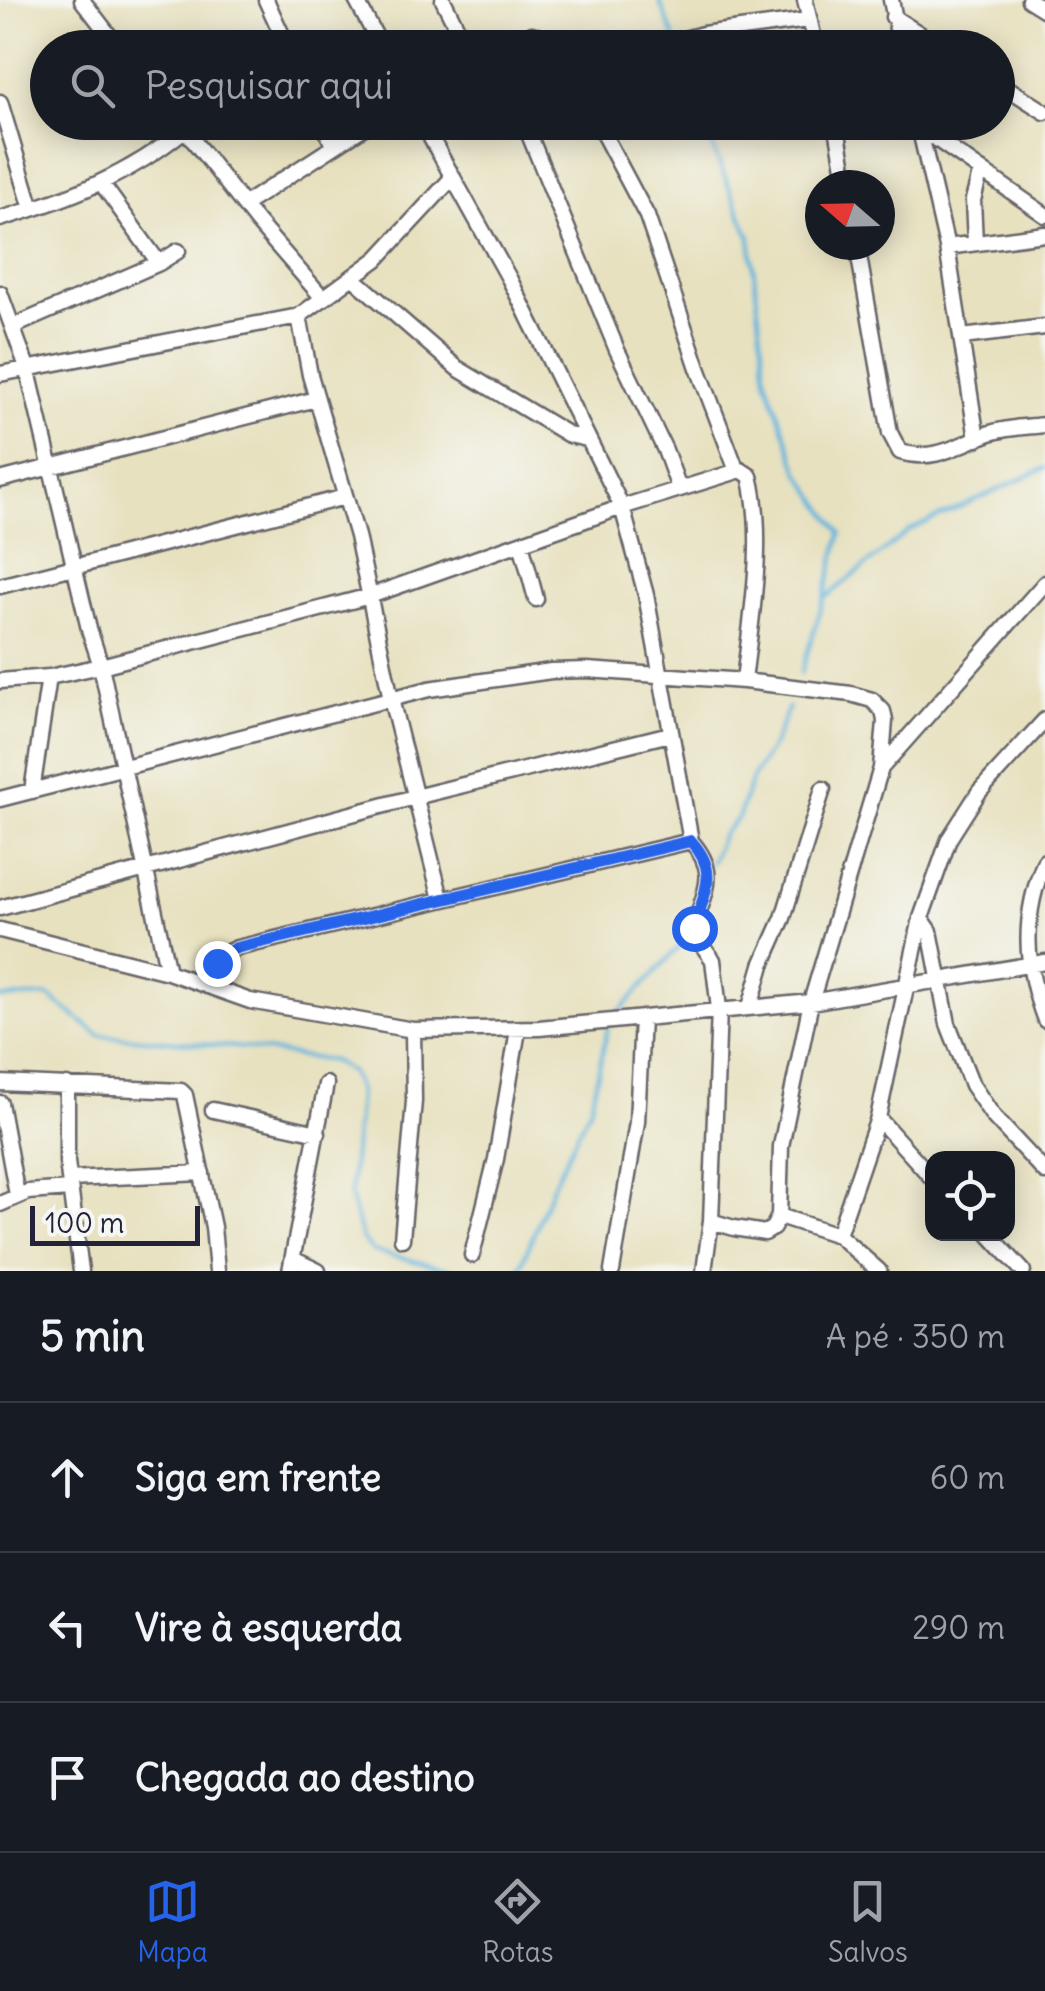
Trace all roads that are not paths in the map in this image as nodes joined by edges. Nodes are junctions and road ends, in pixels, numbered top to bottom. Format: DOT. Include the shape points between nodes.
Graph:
graph roads {
  1 [pos="82,0"];
  2 [pos="266,0"];
  3 [pos="356,0"];
  4 [pos="442,0"];
  5 [pos="805,0"];
  6 [pos="891,0"];
  7 [pos="1029,0"];
  8 [pos="1045,10"];
  9 [pos="894,17"];
  10 [pos="808,20"];
  11 [pos="105,30"];
  12 [pos="280,30"];
  13 [pos="372,30"];
  14 [pos="458,30"];
  15 [pos="745,30"];
  16 [pos="811,30"];
  17 [pos="897,30"];
  18 [pos="914,30"];
  19 [pos="1015,93"];
  20 [pos="0,102"];
  21 [pos="1045,112"];
  22 [pos="165,140"];
  23 [pos="193,140"];
  24 [pos="330,140"];
  25 [pos="342,140"];
  26 [pos="432,140"];
  27 [pos="531,140"];
  28 [pos="607,140"];
  29 [pos="839,140"];
  30 [pos="921,140"];
  31 [pos="939,140"];
  32 [pos="332,146"];
  33 [pos="844,170"];
  34 [pos="980,170"];
  35 [pos="453,178"];
  36 [pos="102,184"];
  37 [pos="245,204"];
  38 [pos="32,209"];
  39 [pos="1045,215"];
  40 [pos="0,218"];
  41 [pos="1045,234"];
  42 [pos="975,242"];
  43 [pos="946,247"];
  44 [pos="178,251"];
  45 [pos="860,260"];
  46 [pos="159,263"];
  47 [pos="352,277"];
  48 [pos="0,293"];
  49 [pos="322,297"];
  50 [pos="299,316"];
  51 [pos="14,326"];
  52 [pos="1045,327"];
  53 [pos="962,336"];
  54 [pos="27,367"];
  55 [pos="0,374"];
  56 [pos="316,400"];
  57 [pos="1045,424"];
  58 [pos="588,439"];
  59 [pos="977,439"];
  60 [pos="51,468"];
  61 [pos="737,471"];
  62 [pos="0,480"];
  63 [pos="679,488"];
  64 [pos="345,497"];
  65 [pos="622,507"];
  66 [pos="521,543"];
  67 [pos="75,568"];
  68 [pos="1045,583"];
  69 [pos="0,586"];
  70 [pos="370,596"];
  71 [pos="536,598"];
  72 [pos="101,666"];
  73 [pos="659,674"];
  74 [pos="49,678"];
  75 [pos="0,680"];
  76 [pos="744,681"];
  77 [pos="391,699"];
  78 [pos="1045,720"];
  79 [pos="670,734"];
  80 [pos="123,766"];
  81 [pos="881,768"];
  82 [pos="823,789"];
  83 [pos="32,790"];
  84 [pos="415,797"];
  85 [pos="0,800"];
  86 [pos="691,841"];
  87 [pos="1045,861"];
  88 [pos="146,869"];
  89 [pos="441,899"];
  90 [pos="0,908"];
  91 [pos="921,918"];
  92 [pos="0,930"];
  93 [pos="1038,963"];
  94 [pos="168,972"];
  95 [pos="939,980"];
  96 [pos="906,985"];
  97 [pos="207,986"];
  98 [pos="810,1002"];
  99 [pos="750,1007"];
  100 [pos="719,1009"];
  101 [pos="642,1018"];
  102 [pos="1045,1020"];
  103 [pos="413,1030"];
  104 [pos="518,1030"];
  105 [pos="0,1083"];
  106 [pos="326,1084"];
  107 [pos="67,1085"];
  108 [pos="0,1103"];
  109 [pos="213,1110"];
  110 [pos="878,1118"];
  111 [pos="318,1133"];
  112 [pos="925,1170"];
  113 [pos="1045,1172"];
  114 [pos="202,1173"];
  115 [pos="70,1184"];
  116 [pos="17,1196"];
  117 [pos="0,1204"];
  118 [pos="779,1216"];
  119 [pos="711,1221"];
  120 [pos="838,1235"];
  121 [pos="402,1238"];
  122 [pos="996,1241"];
  123 [pos="472,1255"];
  124 [pos="292,1265"];
  125 [pos="81,1271"];
  126 [pos="218,1271"];
  127 [pos="318,1271"];
  128 [pos="612,1271"];
  129 [pos="704,1271"];
  130 [pos="880,1271"];
  131 [pos="1024,1271"];
  1 -- 11 [label="street"];
  2 -- 12 [label="street"];
  3 -- 13 [label="street"];
  4 -- 14 [label="street"];
  5 -- 10 [label="street"];
  6 -- 9 [label="street"];
  7 -- 8 [label="street"];
  9 -- 17 [label="street"];
  9 -- 18 [label="street"];
  10 -- 15 [label="street"];
  10 -- 16 [label="street"];
  19 -- 21 [label="street"];
  20 -- 38 [label="street"];
  22 -- 36 [label="street"];
  23 -- 37 [label="street"];
  24 -- 32 [label="street"];
  25 -- 32 [label="street"];
  26 -- 35 [label="street"];
  27 -- 63 [label="street"];
  28 -- 61 [label="street" via="647,216"];
  29 -- 33 [label="street"];
  30 -- 43 [label="street"];
  31 -- 34 [label="street"];
  32 -- 37 [label="street"];
  34 -- 39 [label="street"];
  34 -- 42 [label="street"];
  35 -- 47 [label="street" via="389,248"];
  35 -- 58 [label="street"];
  36 -- 38 [label="street"];
  36 -- 46 [label="street"];
  37 -- 49 [label="street"];
  38 -- 40 [label="street"];
  41 -- 42 [label="street"];
  42 -- 43 [label="street"];
  43 -- 53 [label="street"];
  44 -- 46 [label="street"];
  45 -- 59 [label="street" via="896,448 921,457"];
  46 -- 51 [label="street"];
  47 -- 49 [label="street"];
  47 -- 58 [label="street" via="457,368 569,435"];
  48 -- 51 [label="street"];
  49 -- 50 [label="street"];
  50 -- 54 [label="street"];
  50 -- 56 [label="street"];
  51 -- 54 [label="street"];
  52 -- 53 [label="street"];
  53 -- 59 [label="street"];
  54 -- 55 [label="street"];
  54 -- 60 [label="street"];
  56 -- 60 [label="street"];
  56 -- 64 [label="street"];
  57 -- 59 [label="street"];
  58 -- 65 [label="street"];
  60 -- 62 [label="street"];
  60 -- 67 [label="street"];
  61 -- 63 [label="street"];
  61 -- 76 [label="street" via="750,476 754,508"];
  63 -- 65 [label="street"];
  64 -- 67 [label="street"];
  64 -- 70 [label="street"];
  65 -- 66 [label="street"];
  65 -- 73 [label="street"];
  66 -- 70 [label="street"];
  66 -- 71 [label="street"];
  67 -- 69 [label="street"];
  67 -- 72 [label="street"];
  68 -- 81 [label="street"];
  70 -- 72 [label="street"];
  70 -- 77 [label="street"];
  72 -- 74 [label="street"];
  72 -- 80 [label="street"];
  73 -- 76 [label="street"];
  73 -- 77 [label="street" via="551,671"];
  73 -- 79 [label="street"];
  74 -- 75 [label="street"];
  74 -- 83 [label="street"];
  76 -- 81 [label="street" via="872,700 885,721"];
  77 -- 80 [label="street"];
  77 -- 84 [label="street"];
  78 -- 91 [label="street" via="960,818"];
  79 -- 84 [label="street"];
  79 -- 86 [label="street"];
  80 -- 83 [label="street"];
  80 -- 88 [label="street"];
  81 -- 98 [label="street"];
  82 -- 99 [label="street"];
  83 -- 85 [label="street"];
  84 -- 88 [label="street"];
  84 -- 89 [label="street"];
  86 -- 89 [label="street"];
  86 -- 100 [label="street" via="708,864 694,935 713,960"];
  87 -- 93 [label="street" via="1029,903"];
  88 -- 90 [label="street"];
  88 -- 94 [label="street"];
  89 -- 97 [label="street" via="236,948 224,954"];
  91 -- 95 [label="street" via="930,931"];
  91 -- 96 [label="street"];
  92 -- 94 [label="street"];
  93 -- 95 [label="street"];
  93 -- 102 [label="street"];
  94 -- 97 [label="street"];
  95 -- 96 [label="street"];
  95 -- 113 [label="street" via="972,1085"];
  96 -- 98 [label="street"];
  96 -- 110 [label="street"];
  97 -- 103 [label="street" via="250,1001"];
  98 -- 99 [label="street"];
  98 -- 118 [label="street" via="781,1146"];
  99 -- 100 [label="street"];
  100 -- 101 [label="street"];
  100 -- 119 [label="street"];
  101 -- 104 [label="street"];
  101 -- 128 [label="street" via="636,1122"];
  103 -- 104 [label="street"];
  103 -- 121 [label="street"];
  104 -- 123 [label="street"];
  105 -- 107 [label="street"];
  106 -- 111 [label="street"];
  107 -- 114 [label="street" via="181,1091"];
  107 -- 115 [label="street"];
  108 -- 116 [label="street"];
  109 -- 111 [label="street"];
  110 -- 112 [label="street"];
  110 -- 120 [label="street"];
  111 -- 124 [label="street"];
  114 -- 115 [label="street"];
  114 -- 126 [label="street"];
  115 -- 116 [label="street"];
  115 -- 125 [label="street"];
  116 -- 117 [label="street"];
  118 -- 119 [label="street" via="765,1232"];
  118 -- 120 [label="street"];
  119 -- 129 [label="street"];
  120 -- 130 [label="street"];
  122 -- 131 [label="street"];
  124 -- 127 [label="street"];
}
